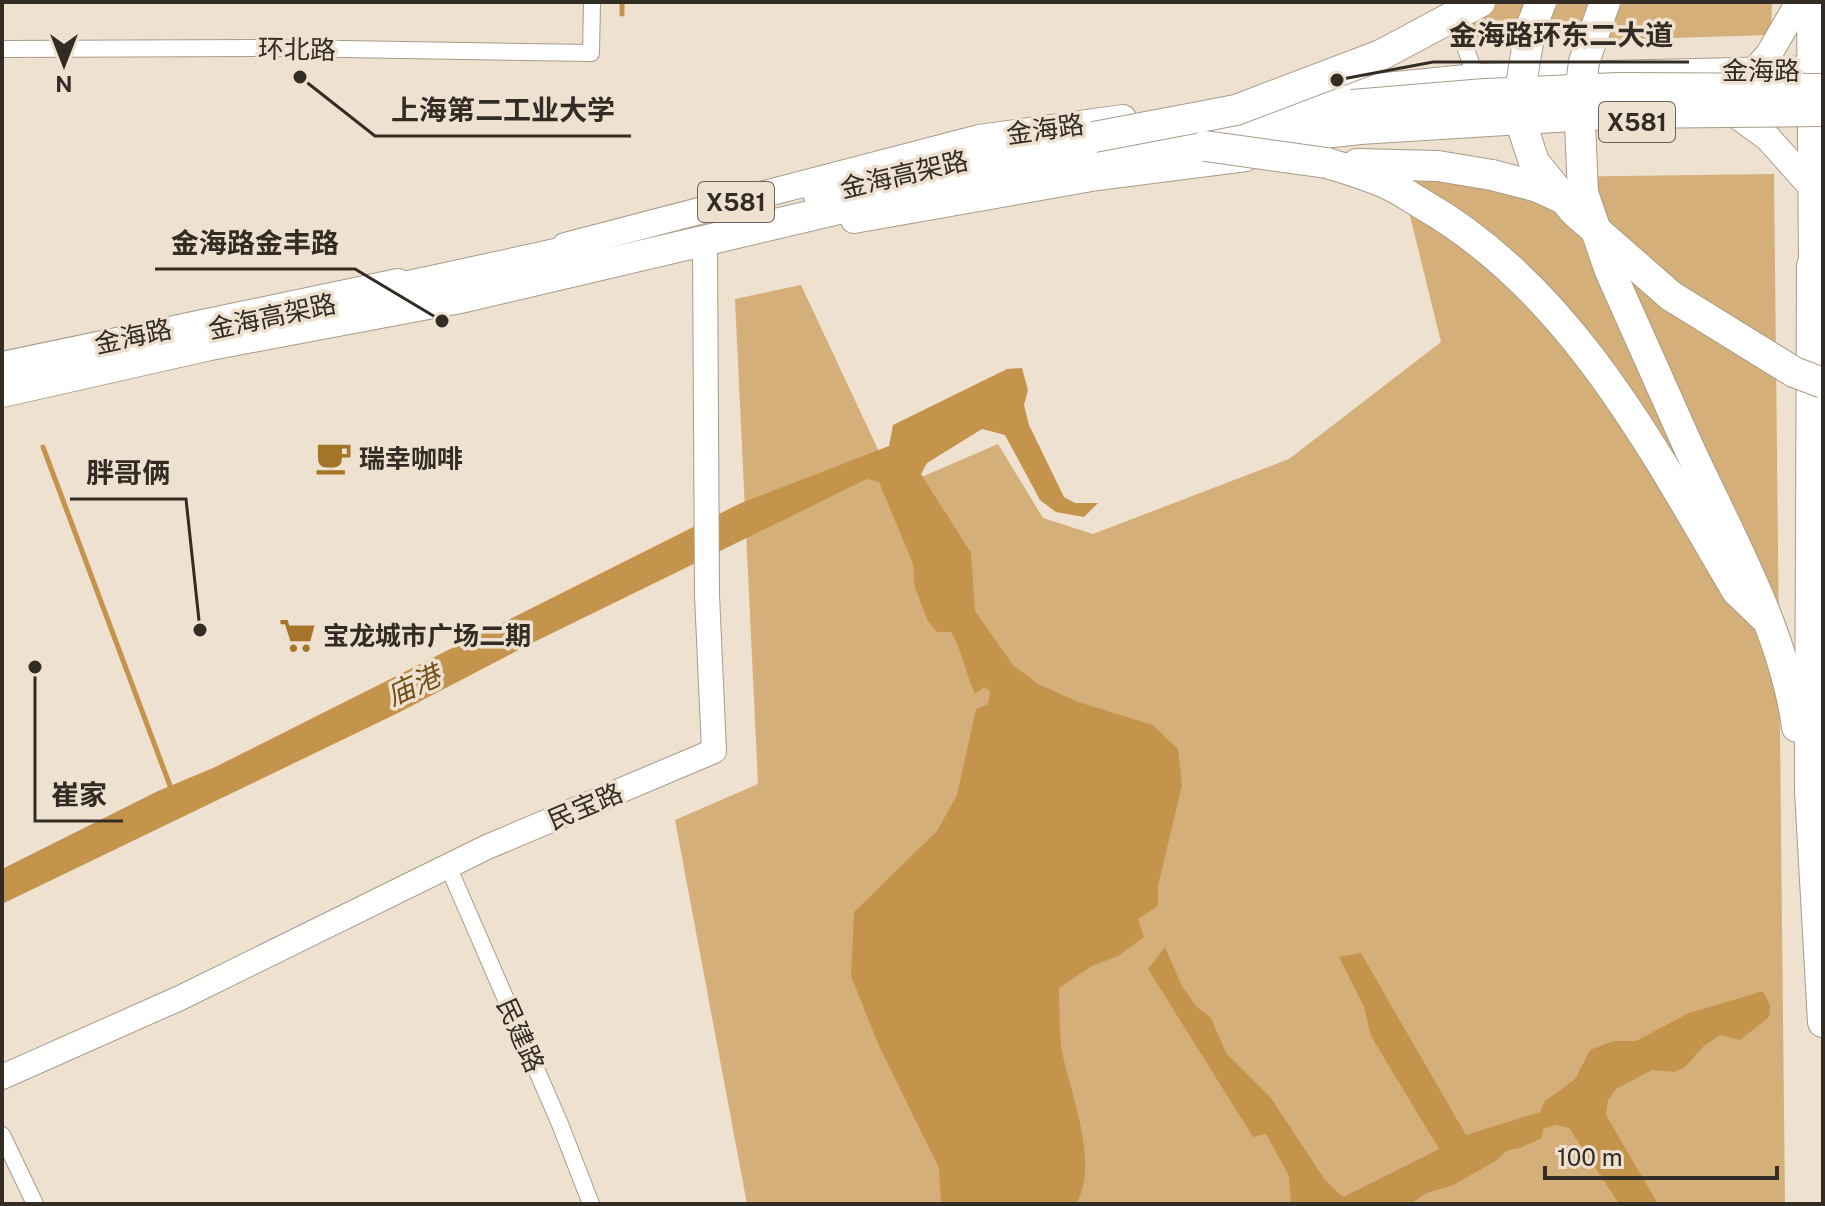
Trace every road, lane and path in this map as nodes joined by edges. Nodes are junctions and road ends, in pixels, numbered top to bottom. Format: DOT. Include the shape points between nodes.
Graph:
graph roads {
  1 [pos="592,2"];
  2 [pos="1449,2"];
  3 [pos="1480,2"];
  4 [pos="1541,2"];
  5 [pos="1605,2"];
  6 [pos="1799,2"];
  7 [pos="1810,2"];
  8 [pos="2,49"];
  9 [pos="1756,69"];
  10 [pos="1819,76"];
  11 [pos="1476,77"];
  12 [pos="1736,115"];
  13 [pos="1819,116"];
  14 [pos="1094,137"];
  15 [pos="1205,146"];
  16 [pos="1327,163"];
  17 [pos="1810,185"];
  18 [pos="1823,232"];
  19 [pos="705,247"];
  20 [pos="1812,266"];
  21 [pos="1823,362"];
  22 [pos="2,365"];
  23 [pos="2,375"];
  24 [pos="1823,383"];
  25 [pos="2,392"];
  26 [pos="2,402"];
  27 [pos="1764,617"];
  28 [pos="1810,791"];
  29 [pos="448,866"];
  30 [pos="1823,1022"];
  31 [pos="2,1077"];
  32 [pos="2,1135"];
  33 [pos="35,1204"];
  34 [pos="591,1204"];
  1 -- 8 [label="street, 环北路" via="591,53"];
  2 -- 11 [label="street"];
  3 -- 14 [label="highway, bridge" via="1381,55 1236,110"];
  4 -- 24 [label="highway, bridge" via="1530,30 1517,110 1534,162 1574,211 1671,296 1794,372"];
  5 -- 27 [label="highway, bridge" via="1584,62 1579,100 1583,193 1610,271"];
  6 -- 9 [label="main road"];
  7 -- 10 [label="main road"];
  9 -- 10 [label="main road, 金海路 / X581"];
  9 -- 11 [label="main road, 金海路 / X581"];
  10 -- 13 [label="main road"];
  10 -- 14 [label="highway, 金海高架路, bridge" via="1352,105"];
  11 -- 22 [label="main road, 金海路 / X581" via="1339,89 979,138 585,242"];
  12 -- 13 [label="main road, 金海路 / X581"];
  12 -- 17 [label="main road" via="1768,138"];
  12 -- 19 [label="main road, 金海路 / X581" via="1353,144 1097,177"];
  13 -- 15 [label="highway, 金海高架路, bridge" via="1619,113 1360,129"];
  13 -- 17 [label="main road"];
  14 -- 23 [label="highway, 金海高架路" via="959,160 666,230"];
  15 -- 16 [label="highway, bridge"];
  15 -- 25 [label="highway, 金海高架路" via="1021,173 843,208 465,297 210,345"];
  16 -- 21 [label="highway, bridge" via="1438,166 1538,187 1575,203 1795,351"];
  16 -- 27 [label="highway" via="1387,183 1437,212 1484,244 1544,303 1606,379 1737,591"];
  17 -- 20 [label="main road"];
  18 -- 20 [label="main road"];
  19 -- 26 [label="main road, 金海路 / X581" via="438,311 232,349"];
  19 -- 29 [label="street, 民宝路" via="714,751"];
  20 -- 28 [label="highway"];
  27 -- 28 [label="highway" via="1789,687 1800,765"];
  28 -- 30 [label="highway"];
  29 -- 31 [label="street, 民宝路" via="180,998"];
  29 -- 34 [label="street, 民建路"];
  32 -- 33 [label="street"];
}
